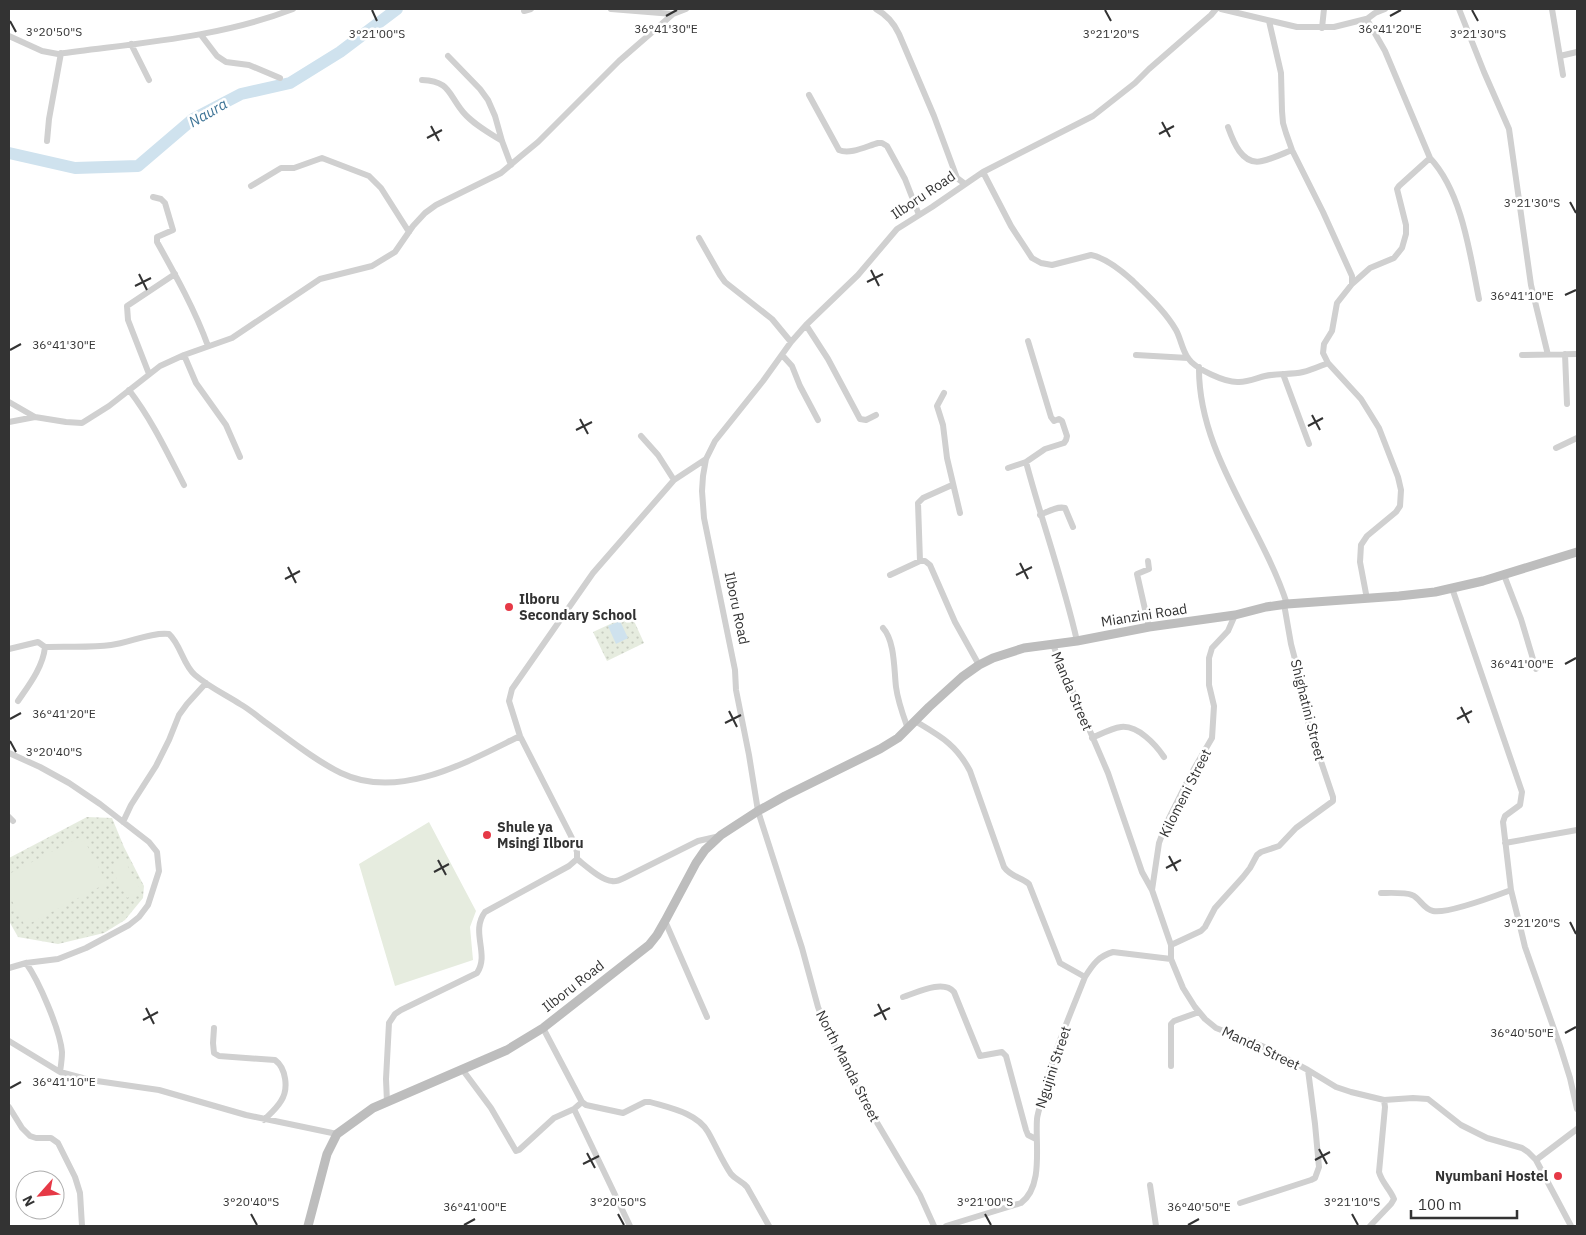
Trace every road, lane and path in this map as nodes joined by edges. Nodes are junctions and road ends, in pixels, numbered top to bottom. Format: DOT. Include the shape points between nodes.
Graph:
graph roads {
  1 [pos="293,9"];
  2 [pos="531,9"];
  3 [pos="612,9"];
  4 [pos="686,9"];
  5 [pos="876,9"];
  6 [pos="1216,9"];
  7 [pos="1221,9"];
  8 [pos="1324,9"];
  9 [pos="1385,9"];
  10 [pos="1459,9"];
  11 [pos="1552,9"];
  12 [pos="524,11"];
  13 [pos="673,14"];
  14 [pos="1367,19"];
  15 [pos="1269,21"];
  16 [pos="1322,28"];
  17 [pos="201,35"];
  18 [pos="9,36"];
  19 [pos="131,44"];
  20 [pos="1577,52"];
  21 [pos="61,53"];
  22 [pos="448,56"];
  23 [pos="1560,56"];
  24 [pos="1563,75"];
  25 [pos="280,78"];
  26 [pos="148,80"];
  27 [pos="422,80"];
  28 [pos="809,95"];
  29 [pos="1228,127"];
  30 [pos="47,141"];
  31 [pos="502,141"];
  32 [pos="1292,150"];
  33 [pos="1430,158"];
  34 [pos="511,165"];
  35 [pos="983,172"];
  36 [pos="965,184"];
  37 [pos="251,186"];
  38 [pos="153,197"];
  39 [pos="919,215"];
  40 [pos="409,232"];
  41 [pos="699,238"];
  42 [pos="176,274"];
  43 [pos="1352,284"];
  44 [pos="1479,299"];
  45 [pos="806,325"];
  46 [pos="1028,340"];
  47 [pos="791,342"];
  48 [pos="208,346"];
  49 [pos="1565,354"];
  50 [pos="1577,354"];
  51 [pos="184,355"];
  52 [pos="782,355"];
  53 [pos="1136,355"];
  54 [pos="1522,355"];
  55 [pos="1548,355"];
  56 [pos="1188,358"];
  57 [pos="1328,363"];
  58 [pos="1199,367"];
  59 [pos="149,374"];
  60 [pos="1283,374"];
  61 [pos="129,390"];
  62 [pos="944,393"];
  63 [pos="9,402"];
  64 [pos="1567,404"];
  65 [pos="876,415"];
  66 [pos="35,417"];
  67 [pos="818,420"];
  68 [pos="9,422"];
  69 [pos="641,436"];
  70 [pos="1577,438"];
  71 [pos="1309,444"];
  72 [pos="1556,448"];
  73 [pos="240,457"];
  74 [pos="706,459"];
  75 [pos="1026,462"];
  76 [pos="1008,468"];
  77 [pos="674,480"];
  78 [pos="184,485"];
  79 [pos="952,485"];
  80 [pos="960,513"];
  81 [pos="1040,515"];
  82 [pos="1073,527"];
  83 [pos="1577,552"];
  84 [pos="920,561"];
  85 [pos="1148,561"];
  86 [pos="890,575"];
  87 [pos="1504,575"];
  88 [pos="1452,588"];
  89 [pos="1367,599"];
  90 [pos="1286,604"];
  91 [pos="1235,615"];
  92 [pos="1149,627"];
  93 [pos="883,628"];
  94 [pos="1077,641"];
  95 [pos="1053,645"];
  96 [pos="45,647"];
  97 [pos="9,649"];
  98 [pos="979,665"];
  99 [pos="1536,669"];
  100 [pos="206,683"];
  101 [pos="18,701"];
  102 [pos="916,721"];
  103 [pos="908,729"];
  104 [pos="520,736"];
  105 [pos="1092,738"];
  106 [pos="9,753"];
  107 [pos="1164,757"];
  108 [pos="758,811"];
  109 [pos="123,822"];
  110 [pos="1577,830"];
  111 [pos="721,835"];
  112 [pos="1505,843"];
  113 [pos="577,859"];
  114 [pos="1152,890"];
  115 [pos="1511,890"];
  116 [pos="1381,892"];
  117 [pos="665,921"];
  118 [pos="1171,945"];
  119 [pos="1171,959"];
  120 [pos="26,963"];
  121 [pos="9,968"];
  122 [pos="1085,977"];
  123 [pos="903,997"];
  124 [pos="1199,1012"];
  125 [pos="707,1017"];
  126 [pos="214,1028"];
  127 [pos="542,1028"];
  128 [pos="9,1041"];
  129 [pos="1171,1066"];
  130 [pos="462,1069"];
  131 [pos="1308,1070"];
  132 [pos="60,1072"];
  133 [pos="1384,1100"];
  134 [pos="387,1102"];
  135 [pos="582,1102"];
  136 [pos="9,1107"];
  137 [pos="1577,1108"];
  138 [pos="574,1109"];
  139 [pos="264,1120"];
  140 [pos="1577,1129"];
  141 [pos="337,1134"];
  142 [pos="1036,1139"];
  143 [pos="1536,1160"];
  144 [pos="1150,1185"];
  145 [pos="1240,1203"];
  146 [pos="82,1226"];
  147 [pos="308,1226"];
  148 [pos="630,1226"];
  149 [pos="769,1226"];
  150 [pos="934,1226"];
  151 [pos="946,1226"];
  152 [pos="1156,1226"];
  153 [pos="1370,1226"];
  154 [pos="1571,1226"];
  1 -- 17 [label="street"];
  2 -- 12 [label="street"];
  3 -- 13 [label="street"];
  4 -- 13 [label="street"];
  5 -- 36 [label="street" via="894,24 957,178"];
  6 -- 35 [label="street, Ilboru Road" via="1135,83 1093,116"];
  7 -- 15 [label="street"];
  8 -- 16 [label="street"];
  9 -- 14 [label="street"];
  10 -- 55 [label="street" via="1509,129 1531,285"];
  11 -- 23 [label="street"];
  13 -- 34 [label="street"];
  14 -- 16 [label="street"];
  14 -- 33 [label="street" via="1385,51"];
  15 -- 16 [label="street"];
  15 -- 32 [label="street" via="1281,73 1283,123"];
  17 -- 19 [label="street"];
  17 -- 25 [label="street" via="223,60 249,65"];
  18 -- 21 [label="street" via="47,52"];
  19 -- 21 [label="street"];
  19 -- 26 [label="street"];
  20 -- 23 [label="street"];
  21 -- 30 [label="street"];
  22 -- 31 [label="street" via="488,100"];
  23 -- 24 [label="street"];
  27 -- 31 [label="street" via="439,82 447,88 467,115"];
  28 -- 39 [label="street" via="842,152 878,143 886,146"];
  29 -- 32 [label="street" via="1238,150 1251,160 1261,162"];
  31 -- 34 [label="street"];
  32 -- 43 [label="street" via="1352,276"];
  33 -- 43 [label="street" via="1397,189 1406,224 1402,248 1394,258 1370,268"];
  33 -- 44 [label="street" via="1443,173 1455,200"];
  34 -- 40 [label="street" via="436,205"];
  35 -- 36 [label="street, Ilboru Road"];
  35 -- 56 [label="street" via="1032,258 1052,265 1091,255 1114,267 1128,276 1160,309 1176,329"];
  36 -- 39 [label="street, Ilboru Road"];
  37 -- 40 [label="street" via="278,169 294,168 322,158 368,176 386,195"];
  38 -- 42 [label="street" via="165,203 173,228 172,232 156,240"];
  39 -- 45 [label="street, Ilboru Road" via="897,229 858,276"];
  40 -- 48 [label="street" via="395,252 379,263 320,279 239,334"];
  41 -- 47 [label="street" via="725,282 772,319"];
  42 -- 48 [label="street"];
  42 -- 59 [label="street" via="126,306 128,320"];
  43 -- 57 [label="street" via="1337,303 1332,331 1324,344 1323,353"];
  45 -- 47 [label="street, Ilboru Road"];
  45 -- 65 [label="street" via="860,419"];
  46 -- 75 [label="street" via="1051,417 1054,421 1062,421 1067,436 1064,443 1045,449"];
  47 -- 52 [label="street, Ilboru Road"];
  48 -- 51 [label="street"];
  49 -- 50 [label="street"];
  49 -- 55 [label="street"];
  49 -- 64 [label="street"];
  51 -- 59 [label="street"];
  51 -- 73 [label="street" via="196,383 226,425"];
  52 -- 67 [label="street" via="792,366"];
  52 -- 74 [label="street, Ilboru Road" via="715,442"];
  53 -- 56 [label="street"];
  54 -- 55 [label="street"];
  56 -- 58 [label="street"];
  57 -- 60 [label="street" via="1304,372"];
  57 -- 89 [label="street" via="1361,399 1379,428 1401,490 1400,506 1396,512 1361,545 1360,562"];
  58 -- 60 [label="street" via="1238,382"];
  58 -- 90 [label="street" via="1202,406 1212,440"];
  59 -- 61 [label="street"];
  60 -- 71 [label="street"];
  61 -- 66 [label="street" via="82,423"];
  61 -- 78 [label="street" via="157,430"];
  62 -- 79 [label="street" via="937,406 944,425"];
  63 -- 66 [label="street"];
  66 -- 68 [label="street"];
  69 -- 77 [label="street"];
  70 -- 72 [label="street"];
  74 -- 77 [label="street"];
  74 -- 108 [label="street, Ilboru Road" via="702,491 704,518 734,663"];
  75 -- 76 [label="street"];
  75 -- 81 [label="street"];
  77 -- 104 [label="street" via="593,573 512,690 509,701"];
  79 -- 80 [label="street"];
  79 -- 84 [label="street" via="922,498 918,503"];
  81 -- 82 [label="street" via="1065,508"];
  81 -- 94 [label="street"];
  83 -- 87 [label="street, Mianzini Road"];
  84 -- 86 [label="street"];
  84 -- 98 [label="street" via="930,565 935,573 955,622"];
  85 -- 92 [label="street" via="1149,568 1137,576"];
  87 -- 88 [label="street, Mianzini Road"];
  87 -- 99 [label="street"];
  88 -- 89 [label="street, Mianzini Road"];
  88 -- 112 [label="street" via="1522,792 1520,805 1503,819"];
  89 -- 90 [label="street, Mianzini Road"];
  90 -- 91 [label="street, Mianzini Road"];
  90 -- 118 [label="street, Shighatini Street" via="1309,726 1333,801 1296,828 1279,846 1257,855 1243,877 1215,908 1205,927"];
  91 -- 92 [label="street, Mianzini Road"];
  91 -- 114 [label="street, Kilomeni Street" via="1228,631 1212,648 1210,658 1208,684 1214,706 1212,738 1166,824 1159,843"];
  92 -- 94 [label="street, Mianzini Road"];
  93 -- 103 [label="street" via="889,636 896,687"];
  94 -- 95 [label="street, Mianzini Road"];
  95 -- 98 [label="street, Mianzini Road" via="1024,648"];
  95 -- 105 [label="street, Manda Street"];
  96 -- 97 [label="street" via="38,642"];
  96 -- 100 [label="street" via="110,646 169,634 193,673"];
  96 -- 101 [label="street" via="36,674"];
  98 -- 102 [label="street, Mianzini Road" via="956,682"];
  100 -- 104 [label="street" via="243,705 322,762 348,776 372,783 400,782 444,770"];
  100 -- 109 [label="street" via="186,704 156,766"];
  102 -- 103 [label="street, Mianzini Road"];
  102 -- 122 [label="street" via="948,742 965,760 1004,867 1029,884 1060,963"];
  103 -- 108 [label="street, Mianzini Road" via="880,749"];
  104 -- 113 [label="street" via="573,840"];
  105 -- 107 [label="street" via="1122,726 1151,740"];
  105 -- 114 [label="street, Manda Street" via="1142,872"];
  106 -- 109 [label="street" via="69,783"];
  108 -- 111 [label="street, Ilboru Road"];
  108 -- 150 [label="street, North Manda Street" via="826,1028 863,1099 920,1195"];
  109 -- 120 [label="street" via="157,852 159,870 148,905 129,925 86,948 54,960"];
  110 -- 112 [label="street"];
  111 -- 113 [label="street" via="698,841 618,881 609,881"];
  111 -- 117 [label="street, Ilboru Road" via="696,863"];
  112 -- 115 [label="street"];
  113 -- 134 [label="street" via="485,912 479,924 482,959 477,973 401,1010 391,1019"];
  114 -- 118 [label="street, Manda Street"];
  115 -- 116 [label="street" via="1474,903 1434,911 1409,894"];
  115 -- 137 [label="street" via="1525,947 1560,1046"];
  117 -- 125 [label="street"];
  117 -- 127 [label="street, Ilboru Road" via="649,945"];
  118 -- 119 [label="street, Manda Street"];
  119 -- 122 [label="street, Ngujini Street" via="1113,952 1094,962"];
  119 -- 124 [label="street, Manda Street" via="1183,988"];
  120 -- 121 [label="street"];
  120 -- 132 [label="street" via="45,1000 60,1042"];
  122 -- 142 [label="street, Ngujini Street" via="1050,1067 1037,1116"];
  123 -- 142 [label="street" via="940,985 951,988 980,1056 1002,1052 1006,1056 1026,1130"];
  124 -- 129 [label="street" via="1171,1024"];
  124 -- 131 [label="street, Manda Street" via="1216,1028 1262,1046"];
  126 -- 139 [label="street" via="213,1050 217,1055 275,1060 283,1069 286,1076 283,1099"];
  127 -- 130 [label="street, Ilboru Road" via="507,1050"];
  127 -- 135 [label="street"];
  128 -- 132 [label="street"];
  130 -- 134 [label="street, Ilboru Road"];
  130 -- 138 [label="street" via="491,1108 516,1151 554,1118"];
  131 -- 133 [label="street, Manda Street" via="1336,1087"];
  131 -- 145 [label="street" via="1318,1148 1317,1174 1311,1180"];
  132 -- 139 [label="street" via="90,1080 159,1090"];
  133 -- 143 [label="street, Manda Street" via="1428,1099 1461,1125 1487,1138 1522,1148"];
  133 -- 153 [label="street" via="1379,1172 1394,1198"];
  134 -- 141 [label="street, Ilboru Road"];
  135 -- 138 [label="street"];
  135 -- 149 [label="street" via="622,1113 650,1102 688,1114 707,1130 728,1170 747,1186"];
  136 -- 146 [label="street" via="30,1136 51,1138 58,1143 80,1193"];
  138 -- 148 [label="street"];
  139 -- 141 [label="street"];
  140 -- 143 [label="street"];
  141 -- 147 [label="street, Ilboru Road" via="327,1154"];
  142 -- 151 [label="street, Ngujini Street" via="1038,1159 1032,1191 1027,1199 1007,1209"];
  143 -- 154 [label="street, Manda Street"];
  144 -- 152 [label="street"];
}
